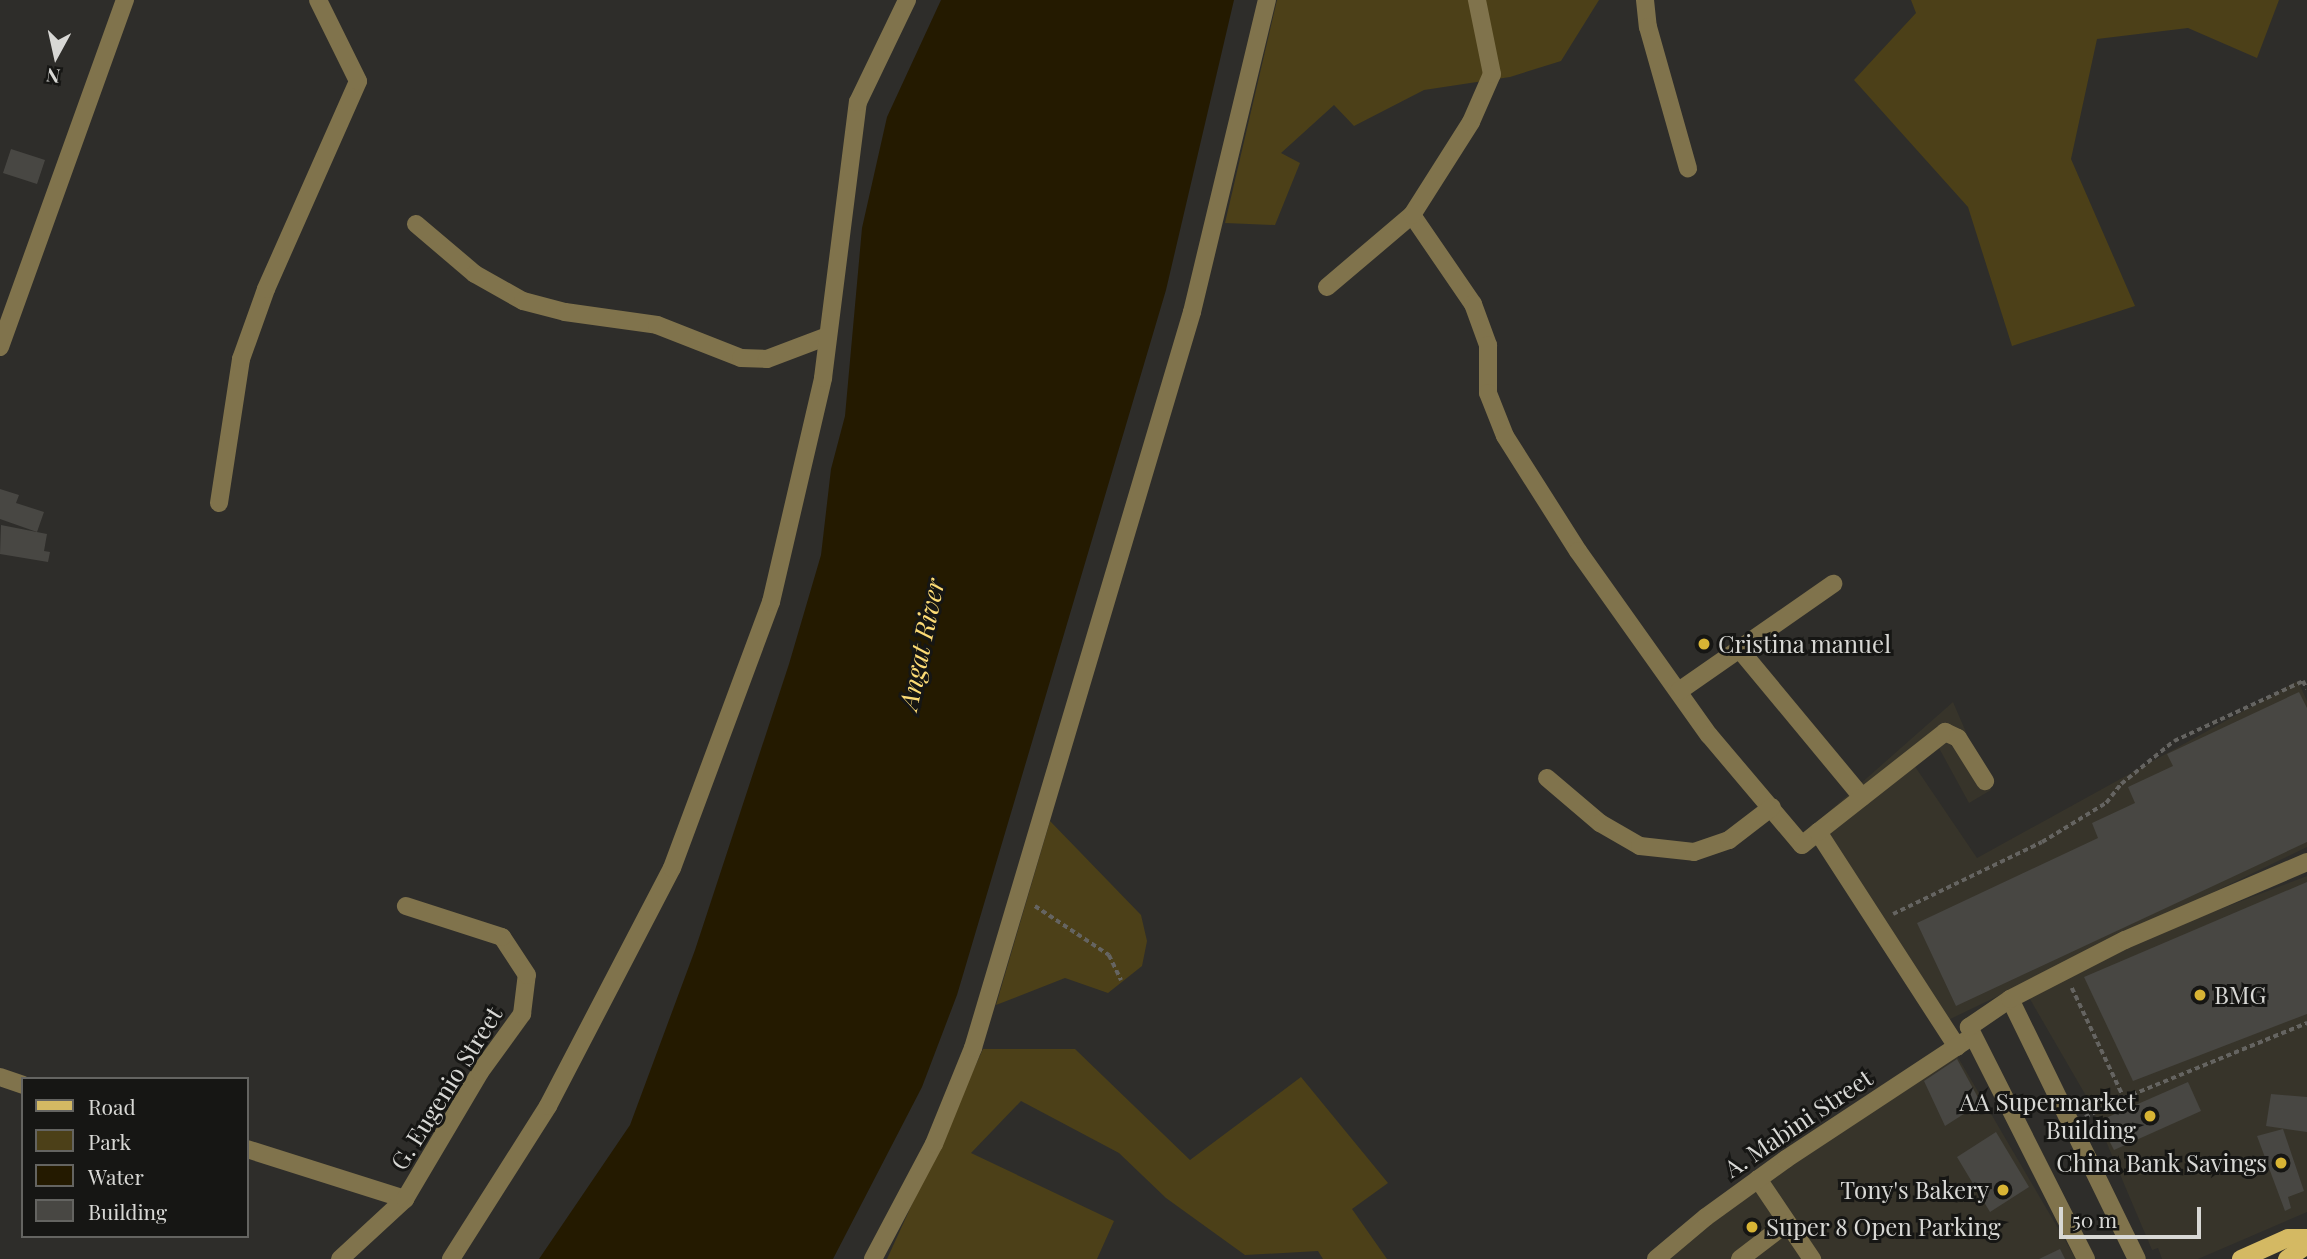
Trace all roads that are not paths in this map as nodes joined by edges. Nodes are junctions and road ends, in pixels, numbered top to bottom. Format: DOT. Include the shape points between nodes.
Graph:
graph roads {
  1 [pos="125,0"];
  2 [pos="318,0"];
  3 [pos="907,0"];
  4 [pos="1267,0"];
  5 [pos="1477,0"];
  6 [pos="1645,0"];
  7 [pos="1688,169"];
  8 [pos="1412,215"];
  9 [pos="416,224"];
  10 [pos="1327,287"];
  11 [pos="828,336"];
  12 [pos="0,347"];
  13 [pos="219,503"];
  14 [pos="1833,584"];
  15 [pos="1740,650"];
  16 [pos="1679,691"];
  17 [pos="1547,778"];
  18 [pos="1985,781"];
  19 [pos="1862,797"];
  20 [pos="1772,807"];
  21 [pos="1818,832"];
  22 [pos="2307,862"];
  23 [pos="406,906"];
  24 [pos="2010,999"];
  25 [pos="1971,1031"];
  26 [pos="1957,1047"];
  27 [pos="0,1077"];
  28 [pos="21,1084"];
  29 [pos="248,1149"];
  30 [pos="1758,1179"];
  31 [pos="405,1199"];
  32 [pos="1787,1223"];
  33 [pos="2307,1238"];
  34 [pos="2307,1245"];
  35 [pos="340,1259"];
  36 [pos="450,1259"];
  37 [pos="873,1259"];
  38 [pos="1656,1259"];
  39 [pos="1740,1259"];
  40 [pos="1812,1259"];
  41 [pos="2086,1259"];
  42 [pos="2137,1259"];
  43 [pos="2241,1259"];
  44 [pos="2287,1259"];
  1 -- 12 [label="street"];
  2 -- 13 [label="street" via="358,81 266,289 241,359"];
  3 -- 11 [label="street" via="858,102"];
  4 -- 37 [label="street" via="1192,312 974,1048 934,1144"];
  5 -- 8 [label="street" via="1492,74 1471,122"];
  6 -- 7 [label="street" via="1647,27"];
  8 -- 10 [label="street"];
  8 -- 16 [label="street" via="1473,304 1488,345 1489,393 1506,436 1578,551"];
  9 -- 11 [label="street" via="475,274 523,301 565,313 657,326 741,358 767,359"];
  11 -- 36 [label="street" via="823,377 771,602 672,868 548,1106"];
  14 -- 15 [label="street"];
  15 -- 16 [label="street"];
  15 -- 19 [label="street"];
  16 -- 20 [label="street" via="1709,735"];
  17 -- 20 [label="street" via="1600,823 1640,846 1694,852 1729,840"];
  18 -- 19 [label="street" via="1958,738 1945,732"];
  19 -- 21 [label="street"];
  20 -- 21 [label="street" via="1802,845"];
  21 -- 26 [label="street"];
  22 -- 24 [label="street, A. Mabini Street" via="2125,940"];
  23 -- 31 [label="street, G. Eugenio Street" via="502,937 527,975 522,1014 480,1072"];
  24 -- 25 [label="street, A. Mabini Street"];
  24 -- 42 [label="street"];
  25 -- 26 [label="street, A. Mabini Street"];
  25 -- 41 [label="street"];
  26 -- 30 [label="street, A. Mabini Street"];
  27 -- 28 [label="street"];
  29 -- 31 [label="street"];
  30 -- 32 [label="street"];
  30 -- 38 [label="street, A. Mabini Street"];
  31 -- 35 [label="street, G. Eugenio Street"];
  32 -- 39 [label="street"];
  32 -- 40 [label="street"];
  33 -- 43 [label="main road" via="2288,1238"];
  34 -- 44 [label="main road"];
}
